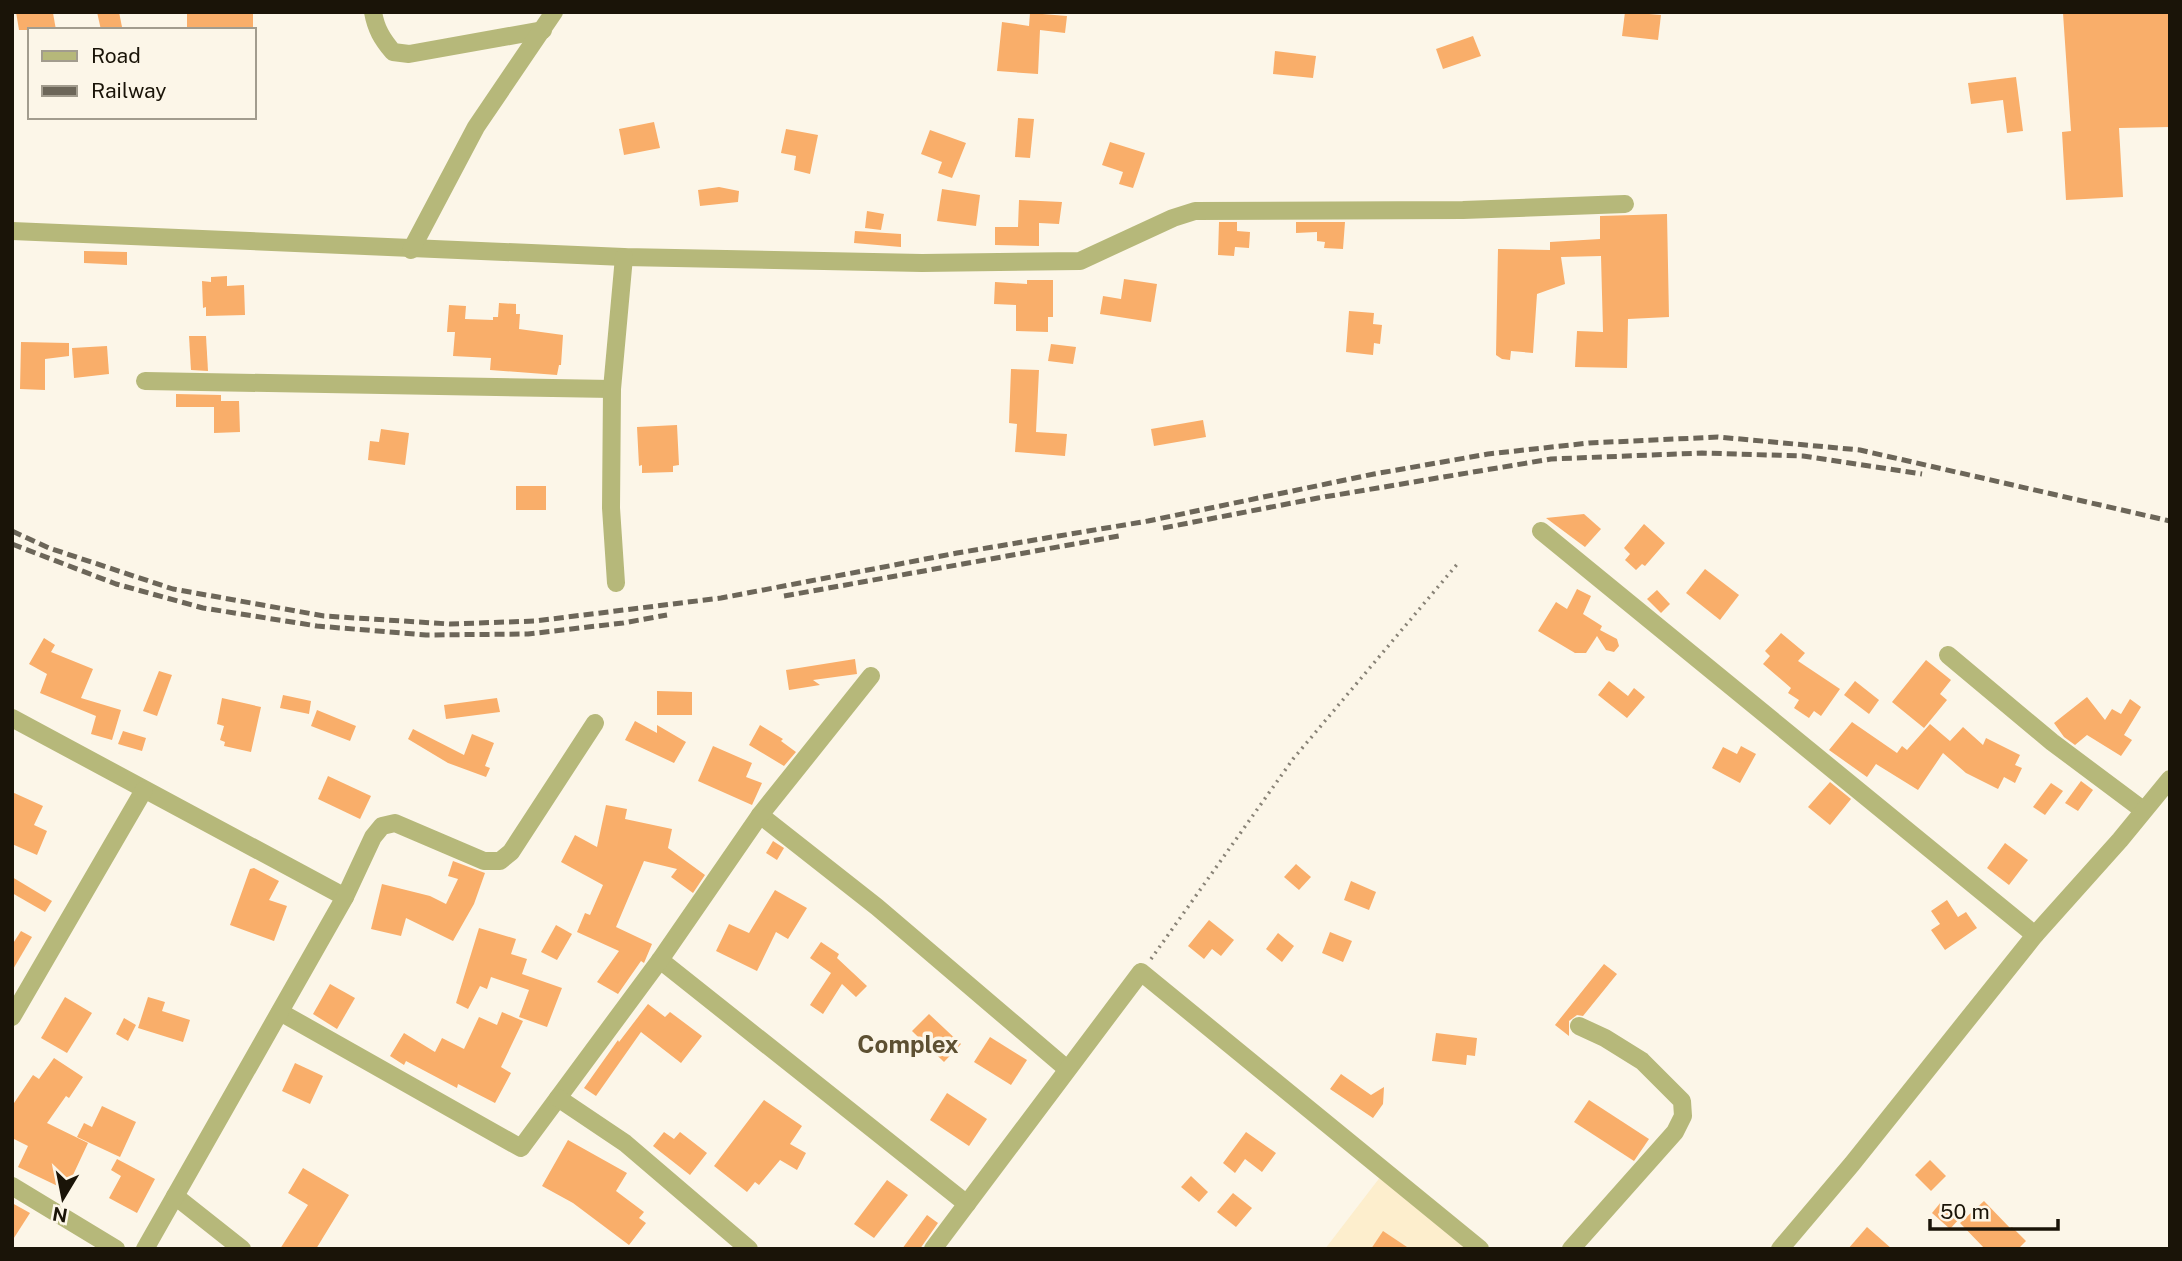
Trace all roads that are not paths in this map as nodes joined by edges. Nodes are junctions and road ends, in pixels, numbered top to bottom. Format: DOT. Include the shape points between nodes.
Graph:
graph roads {
  1 [pos="373,12"];
  2 [pos="554,12"];
  3 [pos="543,30"];
  4 [pos="1625,204"];
  5 [pos="12,231"];
  6 [pos="411,250"];
  7 [pos="624,257"];
  8 [pos="145,381"];
  9 [pos="612,389"];
  10 [pos="1541,531"];
  11 [pos="616,583"];
  12 [pos="1948,655"];
  13 [pos="871,676"];
  14 [pos="12,718"];
  15 [pos="595,723"];
  16 [pos="2170,779"];
  17 [pos="144,790"];
  18 [pos="2143,810"];
  19 [pos="760,815"];
  20 [pos="345,897"];
  21 [pos="2035,935"];
  22 [pos="660,960"];
  23 [pos="17,997"];
  24 [pos="280,1012"];
  25 [pos="12,1017"];
  26 [pos="1579,1026"];
  27 [pos="1067,1069"];
  28 [pos="558,1098"];
  29 [pos="12,1186"];
  30 [pos="175,1196"];
  31 [pos="967,1204"];
  32 [pos="116,1249"];
  33 [pos="145,1249"];
  34 [pos="242,1249"];
  35 [pos="749,1249"];
  36 [pos="933,1249"];
  37 [pos="1480,1249"];
  38 [pos="1571,1249"];
  39 [pos="1780,1249"];
  1 -- 3 [label="street" via="383,40 393,52 410,54"];
  2 -- 3 [label="street"];
  3 -- 6 [label="street" via="476,127"];
  4 -- 7 [label="street" via="1195,211 1080,261"];
  5 -- 6 [label="street"];
  6 -- 7 [label="street"];
  7 -- 9 [label="street"];
  8 -- 9 [label="street"];
  9 -- 11 [label="street"];
  10 -- 21 [label="street"];
  12 -- 18 [label="street"];
  13 -- 19 [label="street"];
  14 -- 17 [label="street"];
  15 -- 20 [label="street" via="512,852 500,862 484,861 395,823 382,826 373,837"];
  16 -- 18 [label="street"];
  17 -- 20 [label="street"];
  17 -- 23 [label="street"];
  18 -- 21 [label="street"];
  19 -- 22 [label="street"];
  19 -- 27 [label="street" via="877,907"];
  20 -- 24 [label="street"];
  21 -- 39 [label="street"];
  22 -- 28 [label="street"];
  22 -- 31 [label="street"];
  23 -- 25 [label="street"];
  24 -- 28 [label="street" via="522,1148"];
  24 -- 30 [label="street"];
  26 -- 38 [label="street" via="1642,1061 1682,1101 1683,1116 1675,1132"];
  27 -- 31 [label="street"];
  27 -- 37 [label="street" via="1141,972"];
  28 -- 35 [label="street" via="625,1143"];
  29 -- 32 [label="street"];
  30 -- 33 [label="street"];
  30 -- 34 [label="street"];
  31 -- 36 [label="street"];
}
